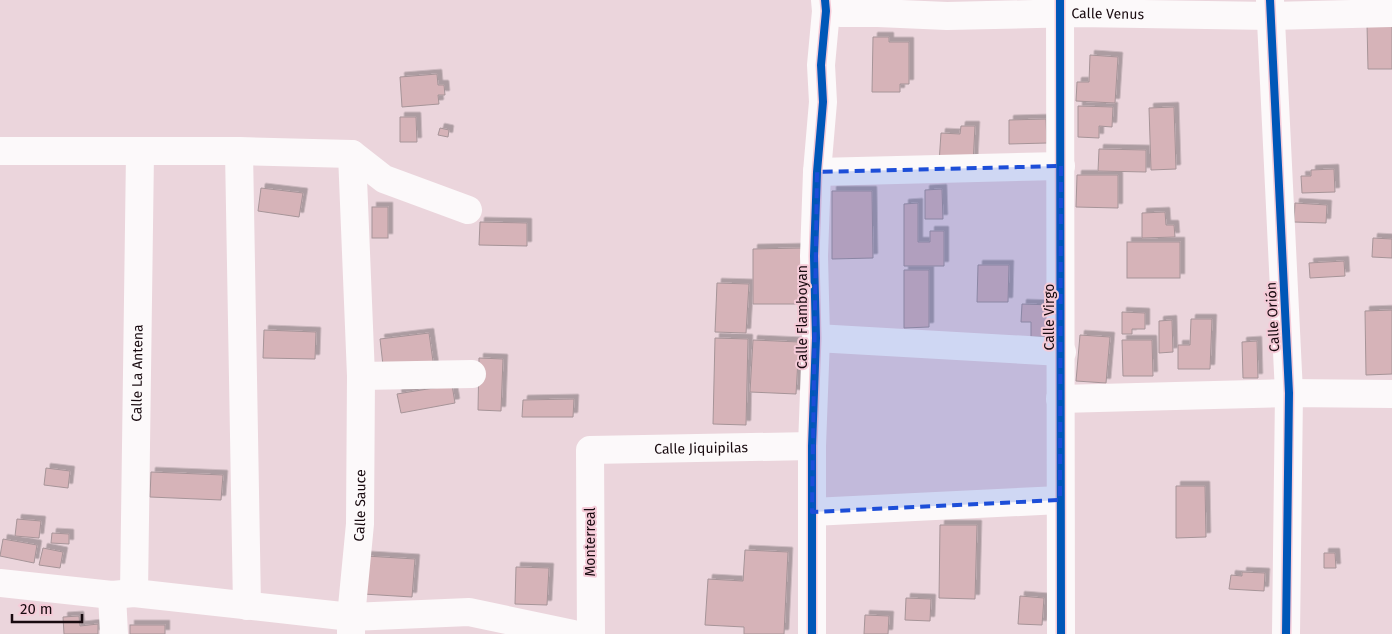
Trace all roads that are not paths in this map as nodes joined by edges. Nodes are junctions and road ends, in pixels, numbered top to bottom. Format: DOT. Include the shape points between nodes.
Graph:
graph roads {
  1 [pos="825,5"];
  2 [pos="1060,7"];
  3 [pos="1270,8"];
  4 [pos="1392,13"];
  5 [pos="0,151"];
  6 [pos="239,152"];
  7 [pos="140,153"];
  8 [pos="352,154"];
  9 [pos="1060,166"];
  10 [pos="816,172"];
  11 [pos="468,210"];
  12 [pos="816,338"];
  13 [pos="1062,352"];
  14 [pos="472,374"];
  15 [pos="361,376"];
  16 [pos="1289,393"];
  17 [pos="1392,394"];
  18 [pos="1060,399"];
  19 [pos="812,446"];
  20 [pos="590,450"];
  21 [pos="1060,500"];
  22 [pos="812,512"];
  23 [pos="0,583"];
  24 [pos="123,594"];
  25 [pos="247,606"];
  26 [pos="351,625"];
  27 [pos="114,634"];
  28 [pos="573,634"];
  29 [pos="591,634"];
  30 [pos="812,634"];
  31 [pos="1061,634"];
  32 [pos="1286,634"];
  1 -- 2 [label="street, Calle Venus" via="842,13 948,16"];
  1 -- 10 [label="street, Calle Flamboyan" via="821,65 823,102"];
  2 -- 3 [label="street, Calle Venus" via="1078,13"];
  2 -- 9 [label="street, Calle Virgo"];
  3 -- 4 [label="street, Calle Venus"];
  3 -- 16 [label="street, Calle Orión"];
  5 -- 7 [label="street"];
  6 -- 7 [label="street"];
  6 -- 8 [label="street"];
  6 -- 25 [label="street"];
  7 -- 24 [label="street, Calle La Antena"];
  8 -- 11 [label="street" via="384,179"];
  8 -- 15 [label="street, Calle Sauce"];
  9 -- 10 [label="street"];
  9 -- 13 [label="street, Calle Virgo"];
  10 -- 12 [label="street, Calle Flamboyan"];
  12 -- 13 [label="street"];
  12 -- 19 [label="street, Calle Flamboyan"];
  13 -- 18 [label="street, Calle Virgo"];
  14 -- 15 [label="street"];
  15 -- 26 [label="street, Calle Sauce" via="360,524"];
  16 -- 17 [label="street"];
  16 -- 18 [label="street"];
  16 -- 32 [label="street, Calle Orión"];
  18 -- 21 [label="street, Calle Virgo"];
  19 -- 20 [label="street, Calle Jiquipilas"];
  19 -- 22 [label="street, Calle Flamboyan"];
  20 -- 29 [label="street, Monterreal"];
  21 -- 22 [label="street"];
  21 -- 31 [label="street, Calle Virgo"];
  22 -- 30 [label="street, Calle Flamboyan"];
  23 -- 24 [label="street"];
  24 -- 25 [label="street"];
  24 -- 27 [label="street, Calle La Antena"];
  25 -- 26 [label="street"];
  26 -- 28 [label="street" via="469,612"];
}
